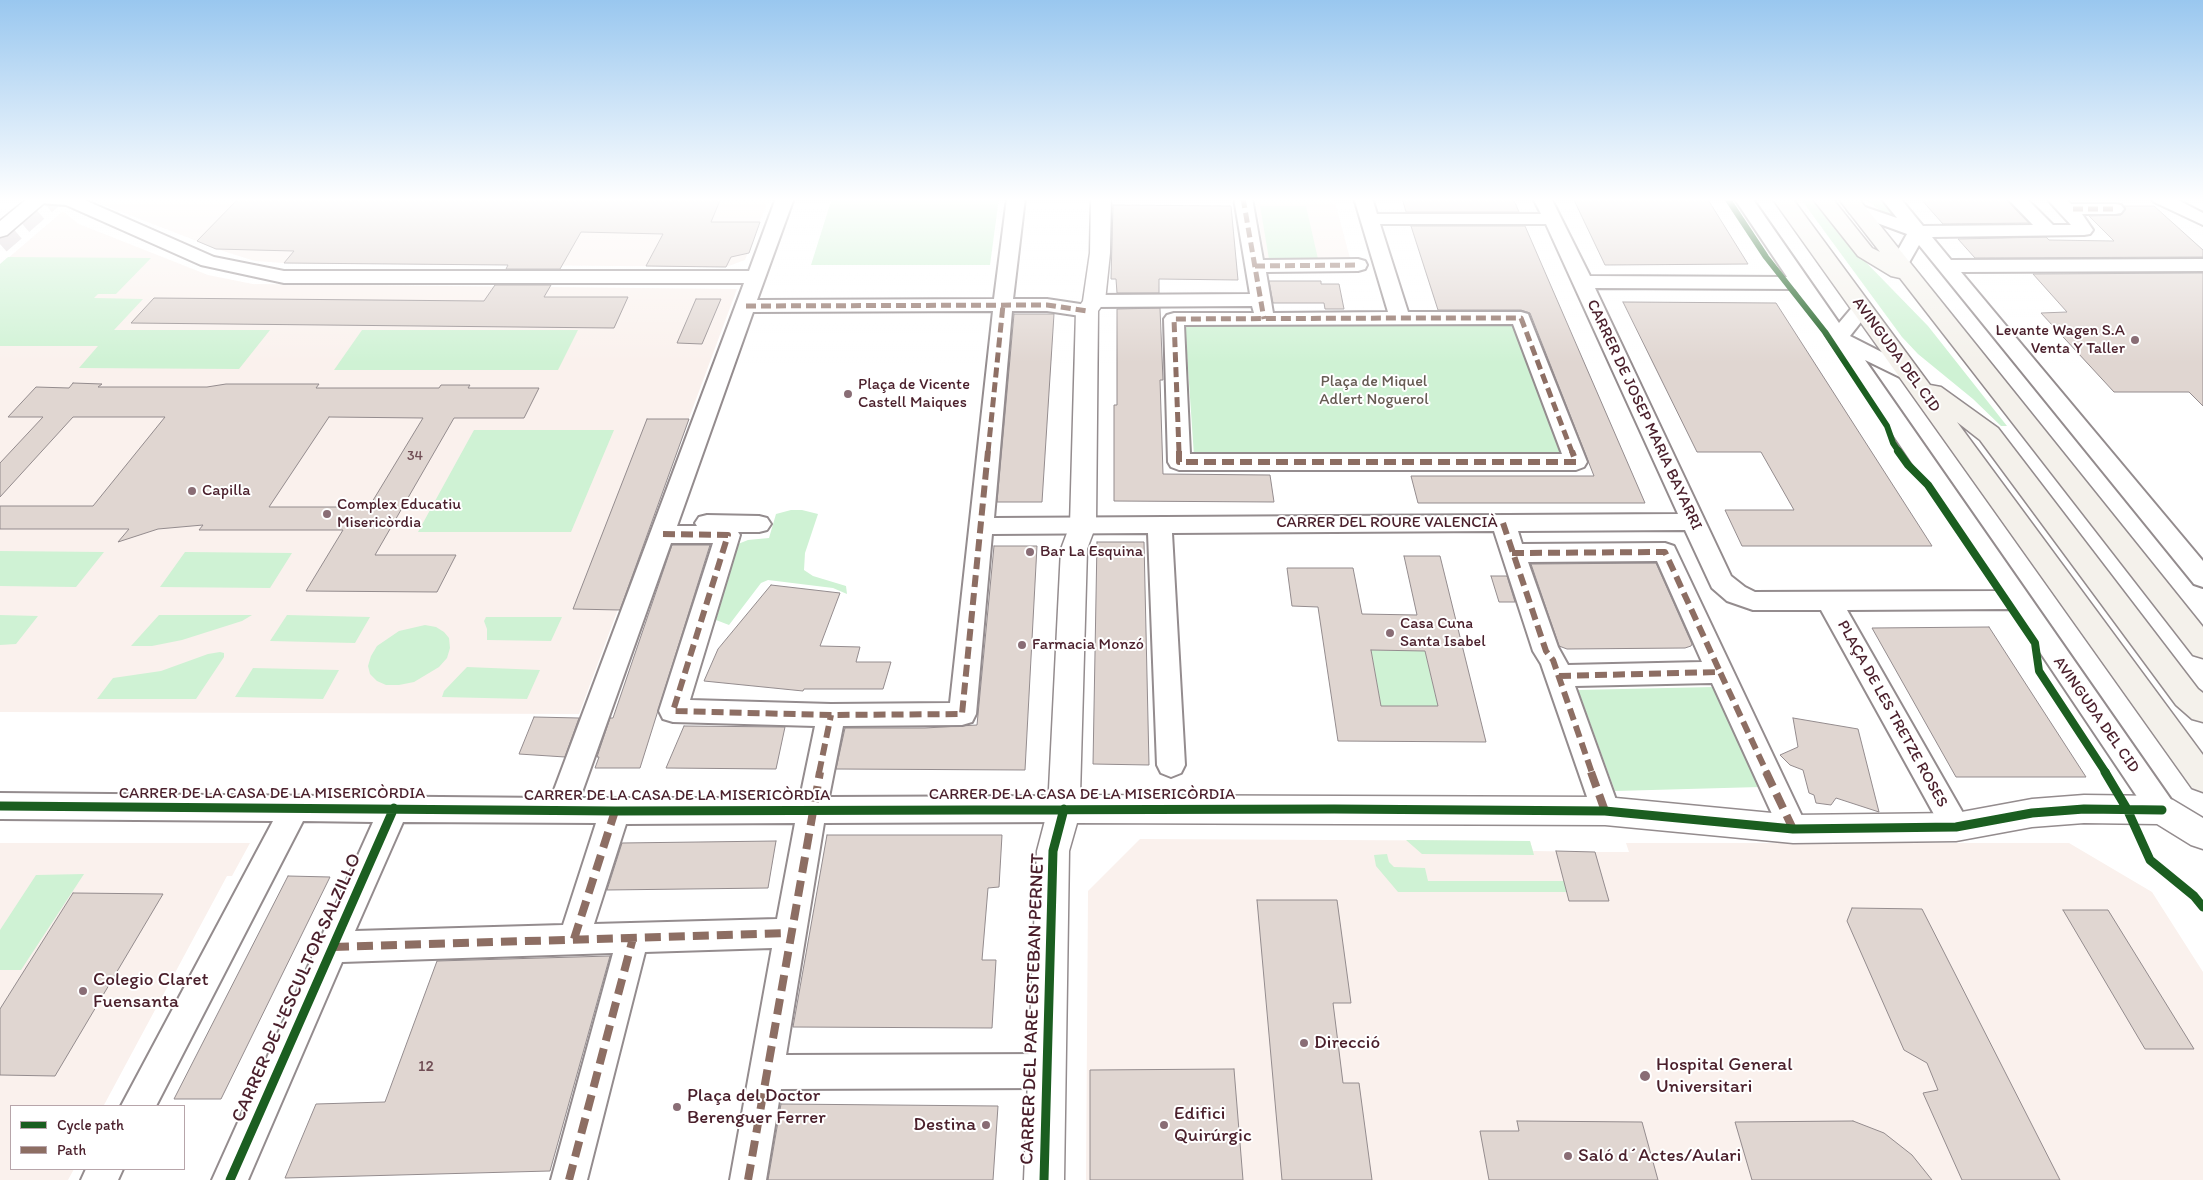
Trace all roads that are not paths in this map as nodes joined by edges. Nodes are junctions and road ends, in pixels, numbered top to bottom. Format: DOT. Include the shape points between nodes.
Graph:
graph roads {
  1 [pos="190,253"];
  2 [pos="765,253"];
  3 [pos="1009,253"];
  4 [pos="1100,253"];
  5 [pos="1253,253"];
  6 [pos="1380,253"];
  7 [pos="1569,253"];
  8 [pos="1780,253"];
  9 [pos="1822,253"];
  10 [pos="1867,253"];
  11 [pos="1891,253"];
  12 [pos="1911,253"];
  13 [pos="1937,253"];
  14 [pos="1358,264"];
  15 [pos="2203,265"];
  16 [pos="1255,266"];
  17 [pos="1948,266"];
  18 [pos="1905,271"];
  19 [pos="757,277"];
  20 [pos="1583,282"];
  21 [pos="1800,283"];
  22 [pos="746,306"];
  23 [pos="1003,306"];
  24 [pos="1091,306"];
  25 [pos="1862,308"];
  26 [pos="1262,309"];
  27 [pos="1400,318"];
  28 [pos="1838,338"];
  29 [pos="1910,375"];
  30 [pos="1692,522"];
  31 [pos="1503,523"];
  32 [pos="759,524"];
  33 [pos="1160,524"];
  34 [pos="1083,525"];
  35 [pos="980,526"];
  36 [pos="665,528"];
  37 [pos="1706,551"];
  38 [pos="1512,553"];
  39 [pos="2203,578"];
  40 [pos="2018,600"];
  41 [pos="1829,601"];
  42 [pos="2179,618"];
  43 [pos="2203,634"];
  44 [pos="2203,647"];
  45 [pos="1720,672"];
  46 [pos="1559,676"];
  47 [pos="2203,710"];
  48 [pos="832,715"];
  49 [pos="1171,765"];
  50 [pos="2203,779"];
  51 [pos="0,806"];
  52 [pos="296,807"];
  53 [pos="394,808"];
  54 [pos="812,809"];
  55 [pos="561,810"];
  56 [pos="1064,810"];
  57 [pos="2162,810"];
  58 [pos="615,811"];
  59 [pos="1605,811"];
  60 [pos="1956,827"];
  61 [pos="1793,829"];
  62 [pos="2203,835"];
  63 [pos="790,933"];
  64 [pos="634,938"];
  65 [pos="574,939"];
  66 [pos="333,947"];
  67 [pos="1047,1071"];
  68 [pos="767,1072"];
  69 [pos="139,1105"];
  70 [pos="230,1180"];
  71 [pos="569,1180"];
  72 [pos="748,1180"];
  73 [pos="1044,1180"];
  1 -- 19 [label="street" via="208,261 284,277"];
  2 -- 19 [label="street"];
  3 -- 23 [label="street"];
  4 -- 24 [label="street, CARRER DEL PARE ESTEBAN PERNET"];
  5 -- 16 [label="street"];
  6 -- 27 [label="street"];
  7 -- 20 [label="street, CARRER DE JOSEP MARIA BAYARRI"];
  8 -- 21 [label="street, AVINGUDA DEL CID"];
  9 -- 25 [label="main road, AVINGUDA DEL CID"];
  10 -- 18 [label="main road" via="1884,265"];
  11 -- 18 [label="main road"];
  12 -- 18 [label="street"];
  13 -- 17 [label="street"];
  14 -- 16 [label="street"];
  15 -- 17 [label="street"];
  16 -- 26 [label="street"];
  17 -- 39 [label="street"];
  18 -- 42 [label="main road"];
  19 -- 22 [label="street"];
  20 -- 21 [label="street"];
  20 -- 30 [label="street, CARRER DE JOSEP MARIA BAYARRI"];
  21 -- 28 [label="street, AVINGUDA DEL CID"];
  22 -- 23 [label="street"];
  22 -- 36 [label="street"];
  23 -- 24 [label="street"];
  23 -- 35 [label="street"];
  24 -- 26 [label="street"];
  24 -- 34 [label="street, CARRER DEL PARE ESTEBAN PERNET"];
  25 -- 28 [label="street"];
  25 -- 29 [label="main road, AVINGUDA DEL CID"];
  26 -- 27 [label="street"];
  26 -- 27 [label="street" via="1174,319 1179,462 1576,462 1521,318"];
  28 -- 29 [label="street"];
  28 -- 40 [label="street, AVINGUDA DEL CID"];
  29 -- 47 [label="main road" via="1989,434 2187,696"];
  29 -- 50 [label="main road, AVINGUDA DEL CID"];
  30 -- 31 [label="street, CARRER DEL ROURE VALENCIÀ"];
  30 -- 37 [label="street, CARRER DE JOSEP MARIA BAYARRI"];
  31 -- 33 [label="street, CARRER DEL ROURE VALENCIÀ"];
  31 -- 38 [label="street"];
  32 -- 36 [label="street"];
  33 -- 34 [label="street, CARRER DEL ROURE VALENCIÀ"];
  33 -- 49 [label="street"];
  34 -- 35 [label="street, CARRER DEL ROURE VALENCIÀ"];
  34 -- 56 [label="street, CARRER DEL PARE ESTEBAN PERNET" via="1074,549"];
  35 -- 48 [label="street" via="962,714"];
  36 -- 48 [label="street" via="728,535 673,711"];
  36 -- 55 [label="street"];
  37 -- 41 [label="street, PLAÇA DE LES TRETZE ROSES" via="1721,582 1736,594 1753,601"];
  38 -- 45 [label="street" via="1665,552"];
  38 -- 46 [label="street" via="1546,651"];
  40 -- 41 [label="street, PLAÇA DE LES TRETZE ROSES"];
  40 -- 57 [label="street, AVINGUDA DEL CID"];
  41 -- 60 [label="street, PLAÇA DE LES TRETZE ROSES"];
  42 -- 43 [label="street"];
  42 -- 44 [label="main road"];
  45 -- 46 [label="street"];
  45 -- 61 [label="street"];
  46 -- 59 [label="street"];
  48 -- 54 [label="street"];
  51 -- 52 [label="street, CARRER DE LA CASA DE LA MISERICÒRDIA"];
  52 -- 53 [label="street, CARRER DE LA CASA DE LA MISERICÒRDIA"];
  52 -- 69 [label="street"];
  53 -- 55 [label="street, CARRER DE LA CASA DE LA MISERICÒRDIA"];
  53 -- 66 [label="street, CARRER DE L'ESCULTOR SALZILLO"];
  54 -- 56 [label="street, CARRER DE LA CASA DE LA MISERICÒRDIA"];
  54 -- 58 [label="street, CARRER DE LA CASA DE LA MISERICÒRDIA"];
  54 -- 63 [label="street"];
  55 -- 58 [label="street, CARRER DE LA CASA DE LA MISERICÒRDIA"];
  56 -- 59 [label="street, CARRER DE LA CASA DE LA MISERICÒRDIA"];
  56 -- 67 [label="street, CARRER DEL PARE ESTEBAN PERNET" via="1053,851"];
  57 -- 60 [label="street, CARRER DE LA CASA DE LA MISERICÒRDIA" via="2066,810"];
  57 -- 62 [label="street"];
  58 -- 65 [label="street"];
  59 -- 61 [label="street, CARRER DE LA CASA DE LA MISERICÒRDIA"];
  60 -- 61 [label="street, CARRER DE LA CASA DE LA MISERICÒRDIA"];
  63 -- 64 [label="street"];
  63 -- 68 [label="street"];
  64 -- 65 [label="street"];
  64 -- 71 [label="street"];
  65 -- 66 [label="street"];
  66 -- 70 [label="street, CARRER DE L'ESCULTOR SALZILLO"];
  67 -- 68 [label="street"];
  67 -- 73 [label="street, CARRER DEL PARE ESTEBAN PERNET"];
  68 -- 72 [label="street"];
}
